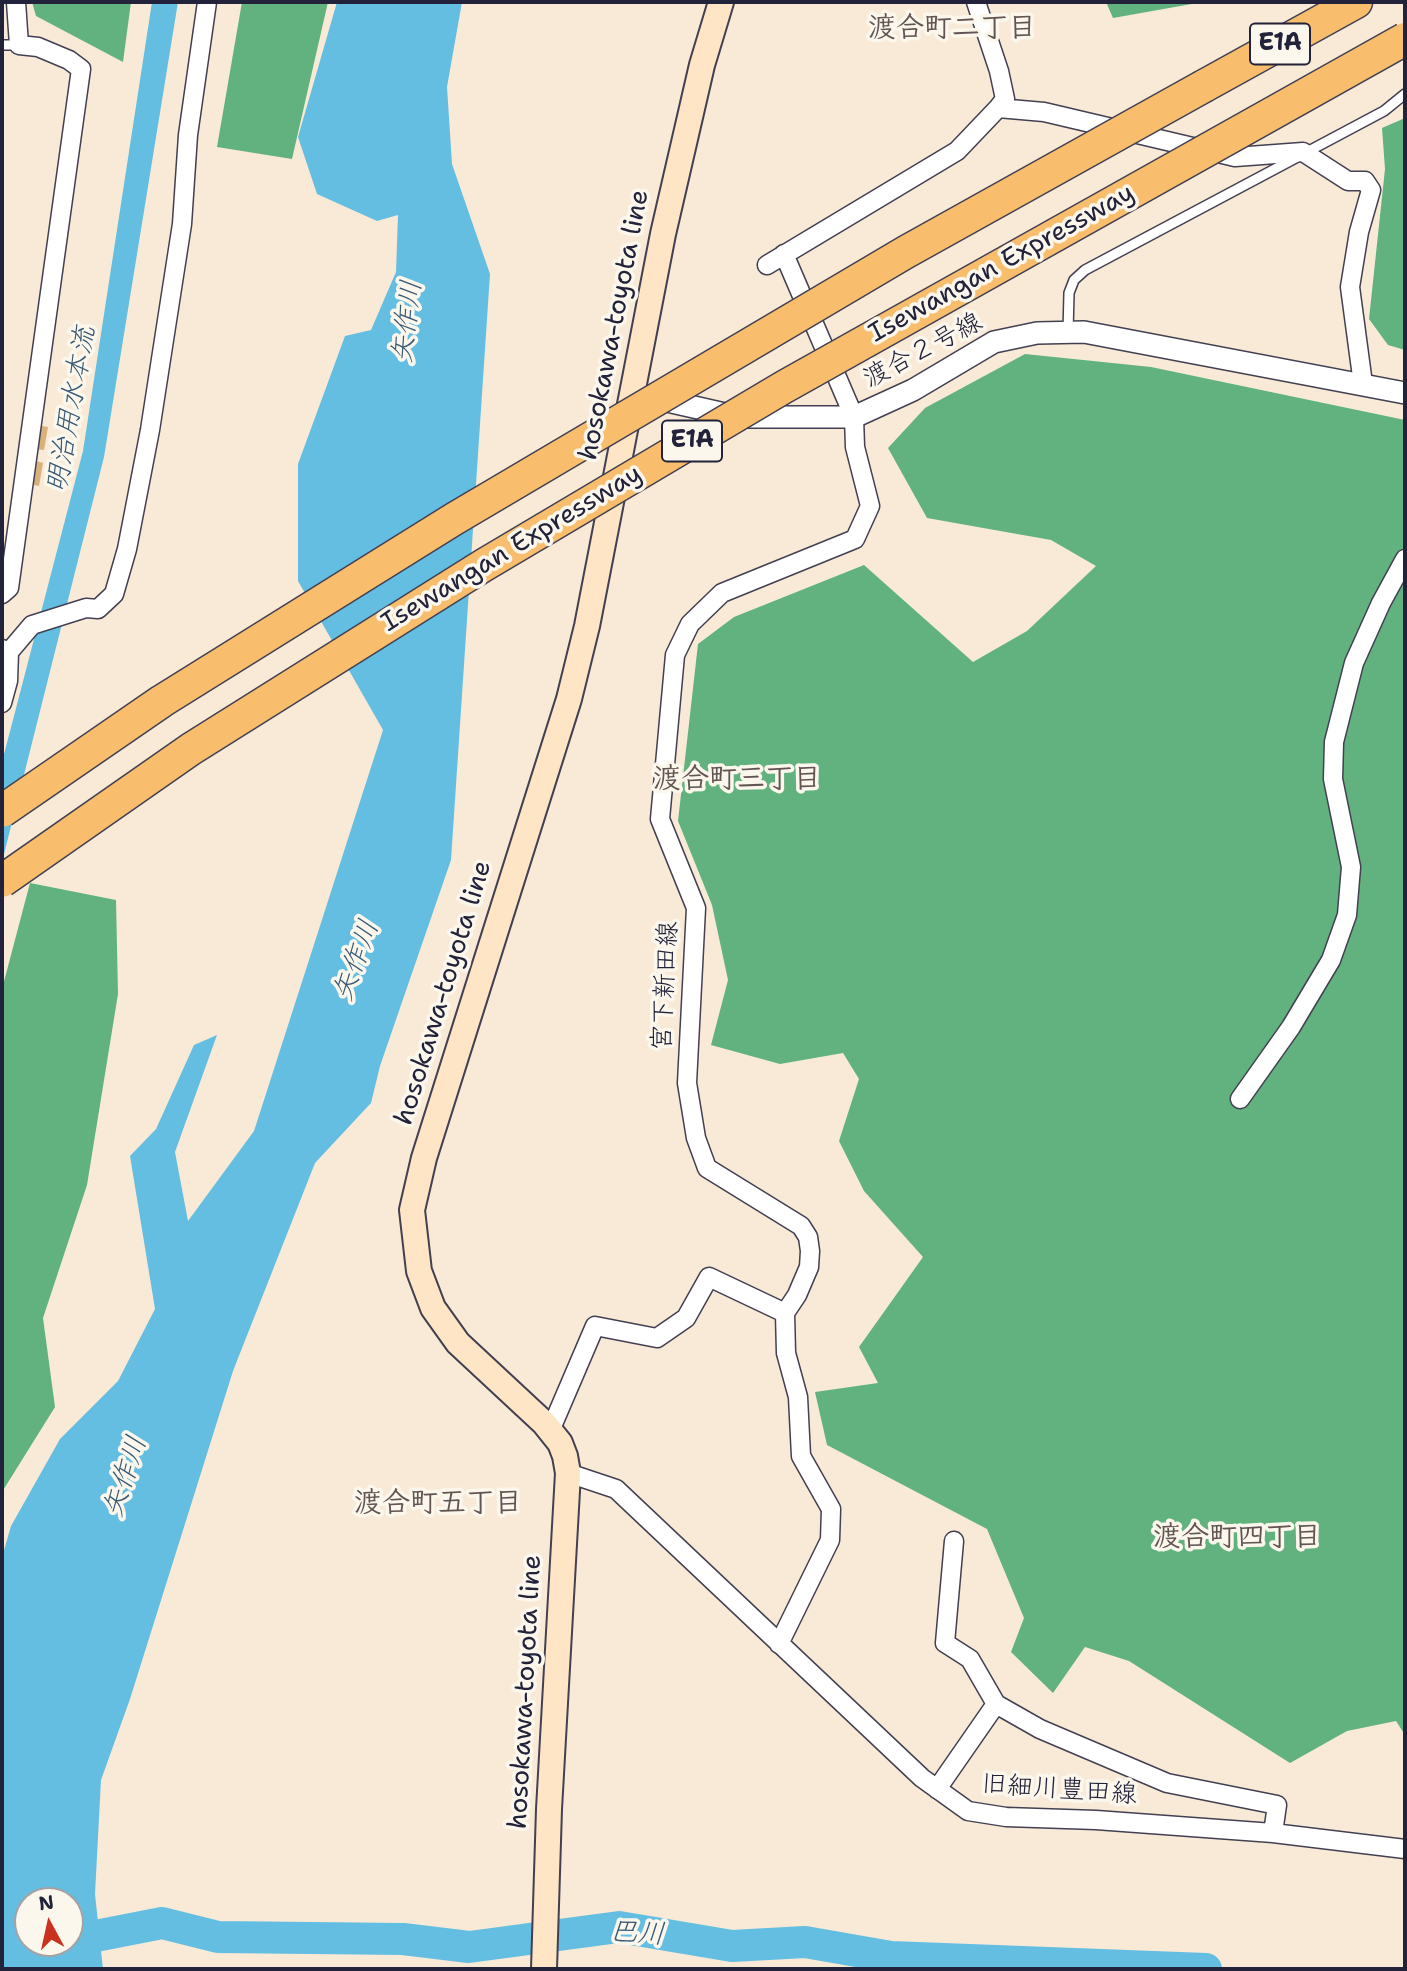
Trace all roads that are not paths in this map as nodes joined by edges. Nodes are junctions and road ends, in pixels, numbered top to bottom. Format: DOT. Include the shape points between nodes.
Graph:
graph roads {
  1 [pos="16,2"];
  2 [pos="207,2"];
  3 [pos="722,2"];
  4 [pos="976,2"];
  5 [pos="1344,2"];
  6 [pos="1356,2"];
  7 [pos="1405,39"];
  8 [pos="10,45"];
  9 [pos="1405,57"];
  10 [pos="1204,86"];
  11 [pos="1405,94"];
  12 [pos="998,108"];
  13 [pos="1303,152"];
  14 [pos="1094,211"];
  15 [pos="784,254"];
  16 [pos="767,265"];
  17 [pos="1068,332"];
  18 [pos="1363,384"];
  19 [pos="631,393"];
  20 [pos="1405,393"];
  21 [pos="854,417"];
  22 [pos="1405,559"];
  23 [pos="2,594"];
  24 [pos="6,650"];
  25 [pos="2,703"];
  26 [pos="2,811"];
  27 [pos="2,881"];
  28 [pos="1240,1099"];
  29 [pos="785,1313"];
  30 [pos="550,1431"];
  31 [pos="568,1473"];
  32 [pos="954,1541"];
  33 [pos="779,1644"];
  34 [pos="996,1704"];
  35 [pos="937,1789"];
  36 [pos="1273,1833"];
  37 [pos="1405,1849"];
  38 [pos="544,1969"];
  1 -- 8 [label="street"];
  2 -- 24 [label="street" via="188,135 182,224 150,430 114,594 98,609 86,608 32,625"];
  3 -- 19 [label="main road, hosokawa-toyota line" via="699,78"];
  4 -- 12 [label="street" via="1005,99"];
  5 -- 10 [label="highway"];
  6 -- 10 [label="highway, Isewangan Expressway / E1A"];
  7 -- 14 [label="highway, Isewangan Expressway / E1A, bridge"];
  8 -- 23 [label="street" via="38,47 81,69 9,588"];
  9 -- 14 [label="highway, bridge"];
  10 -- 26 [label="highway, Isewangan Expressway / E1A, bridge" via="895,259 454,519 162,701"];
  11 -- 13 [label="lane" via="1384,111"];
  12 -- 13 [label="street" via="1044,111 1235,157"];
  12 -- 15 [label="street" via="957,151"];
  13 -- 17 [label="lane" via="1085,270 1069,293"];
  13 -- 18 [label="street" via="1348,181 1365,181 1371,190 1350,287"];
  14 -- 27 [label="highway, Isewangan Expressway / E1A, bridge" via="795,380 484,565 191,749"];
  15 -- 16 [label="street"];
  15 -- 21 [label="street, 宮下新田線"];
  17 -- 18 [label="street, 渡合２号線" via="1084,331"];
  17 -- 21 [label="street, 渡合２号線" via="994,342 914,390"];
  18 -- 20 [label="street, 渡合２号線"];
  19 -- 21 [label="street, 渡合２号線" via="738,417"];
  19 -- 30 [label="main road, hosokawa-toyota line" via="569,699 424,1158 412,1210 419,1271 433,1308 458,1343"];
  21 -- 29 [label="street, 宮下新田線" via="870,506 855,539 722,593 690,624 675,655 660,803 665,835 696,908 687,1083 696,1138 707,1168 801,1226 808,1237 809,1267"];
  22 -- 28 [label="street" via="1354,663 1334,741 1333,779 1350,867 1347,915 1331,960"];
  24 -- 25 [label="street" via="8,681"];
  29 -- 30 [label="street" via="709,1277 686,1318 657,1338 595,1326"];
  29 -- 33 [label="street" via="786,1353 798,1397 801,1455 831,1509 830,1540"];
  30 -- 31 [label="main road, hosokawa-toyota line" via="560,1443"];
  31 -- 33 [label="street, 旧細川豊田線" via="616,1489"];
  31 -- 38 [label="main road, hosokawa-toyota line"];
  32 -- 34 [label="street" via="945,1643 970,1659"];
  33 -- 35 [label="street, 旧細川豊田線"];
  34 -- 35 [label="street"];
  34 -- 36 [label="street" via="1040,1730 1167,1783 1277,1805"];
  35 -- 36 [label="street, 旧細川豊田線" via="968,1811 1006,1817"];
  36 -- 37 [label="street, 旧細川豊田線"];
}
